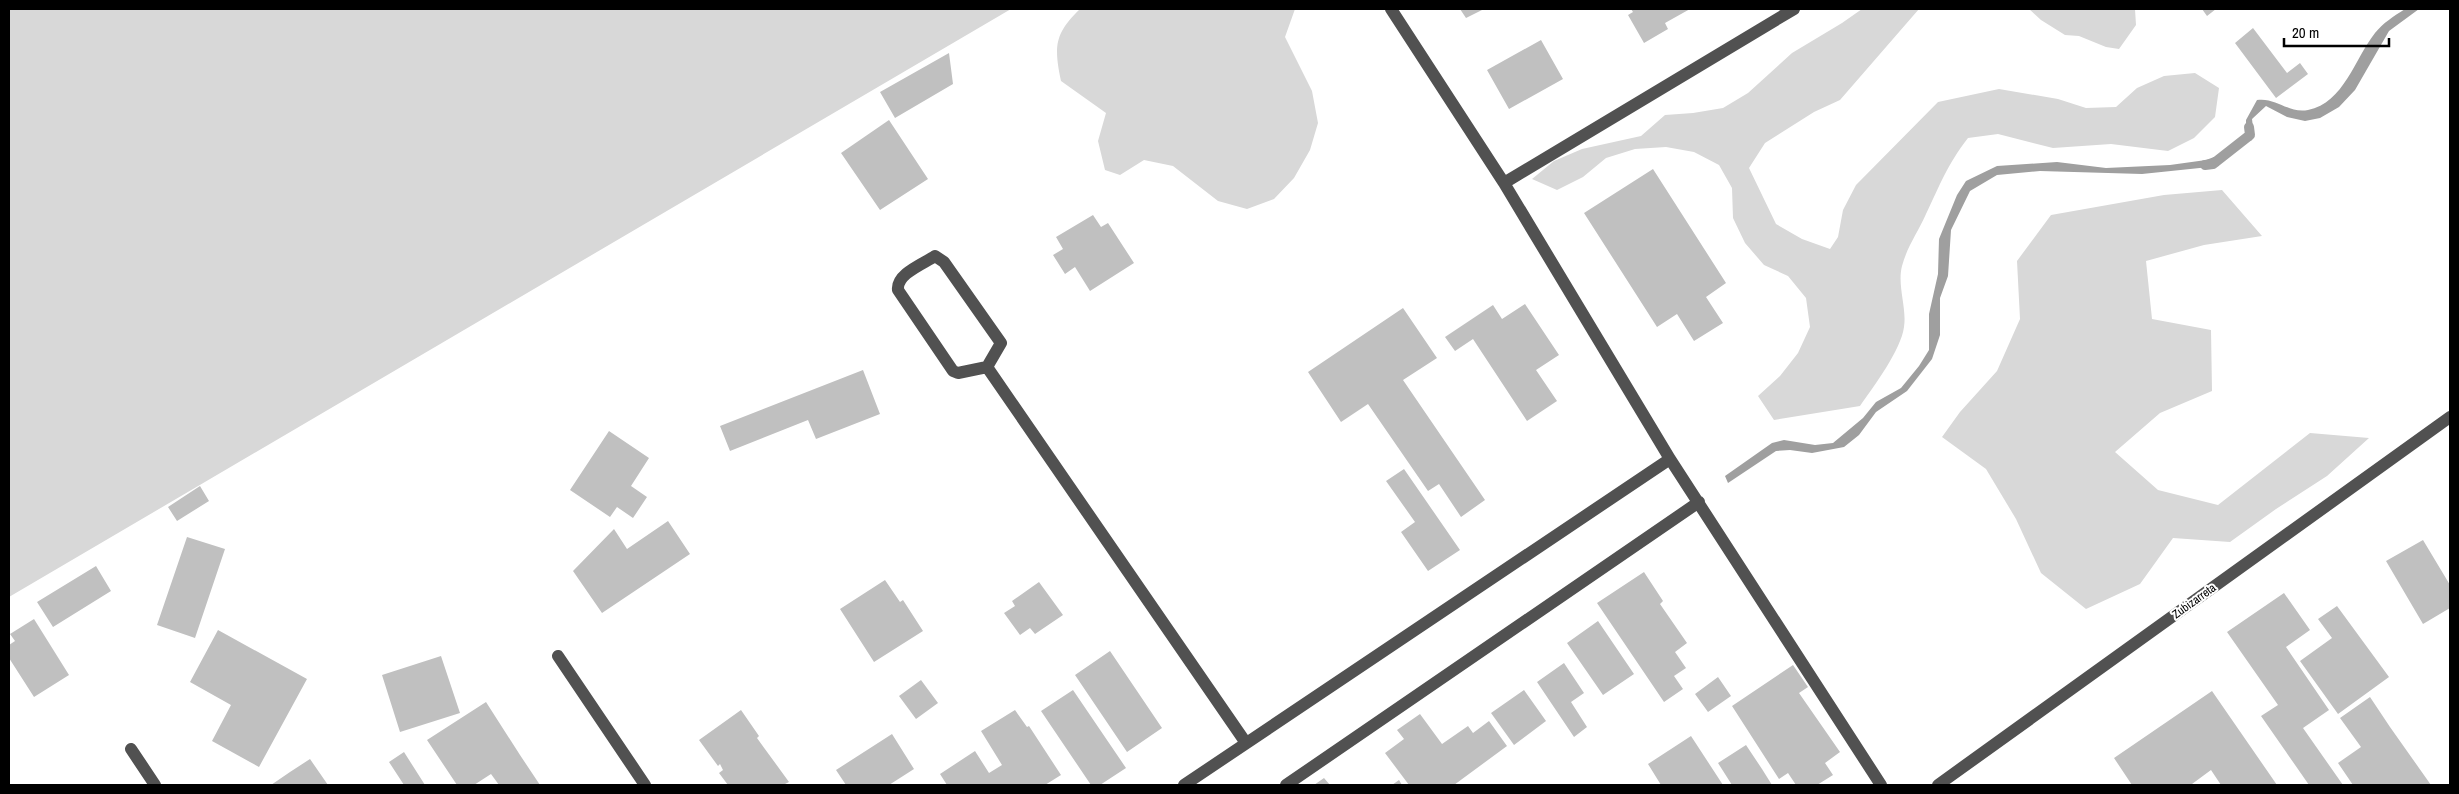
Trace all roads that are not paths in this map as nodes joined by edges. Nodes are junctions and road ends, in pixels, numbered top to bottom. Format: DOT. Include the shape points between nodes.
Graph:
graph roads {
  1 [pos="1391,9"];
  2 [pos="1794,9"];
  3 [pos="1504,182"];
  4 [pos="987,367"];
  5 [pos="2450,416"];
  6 [pos="1670,459"];
  7 [pos="1699,502"];
  8 [pos="558,656"];
  9 [pos="1246,743"];
  10 [pos="131,749"];
  11 [pos="155,785"];
  12 [pos="645,785"];
  13 [pos="1184,785"];
  14 [pos="1286,785"];
  15 [pos="1881,785"];
  16 [pos="1938,785"];
  1 -- 3 [label="street"];
  2 -- 3 [label="street"];
  3 -- 6 [label="street"];
  4 -- 4 [label="street" via="1001,343 940,258 935,256 901,278 898,290 953,371 958,373"];
  4 -- 9 [label="street"];
  5 -- 16 [label="street, Zubizarreta"];
  6 -- 7 [label="street"];
  6 -- 9 [label="street"];
  7 -- 14 [label="street"];
  7 -- 15 [label="street"];
  8 -- 12 [label="street"];
  9 -- 13 [label="street"];
  10 -- 11 [label="street"];
}
